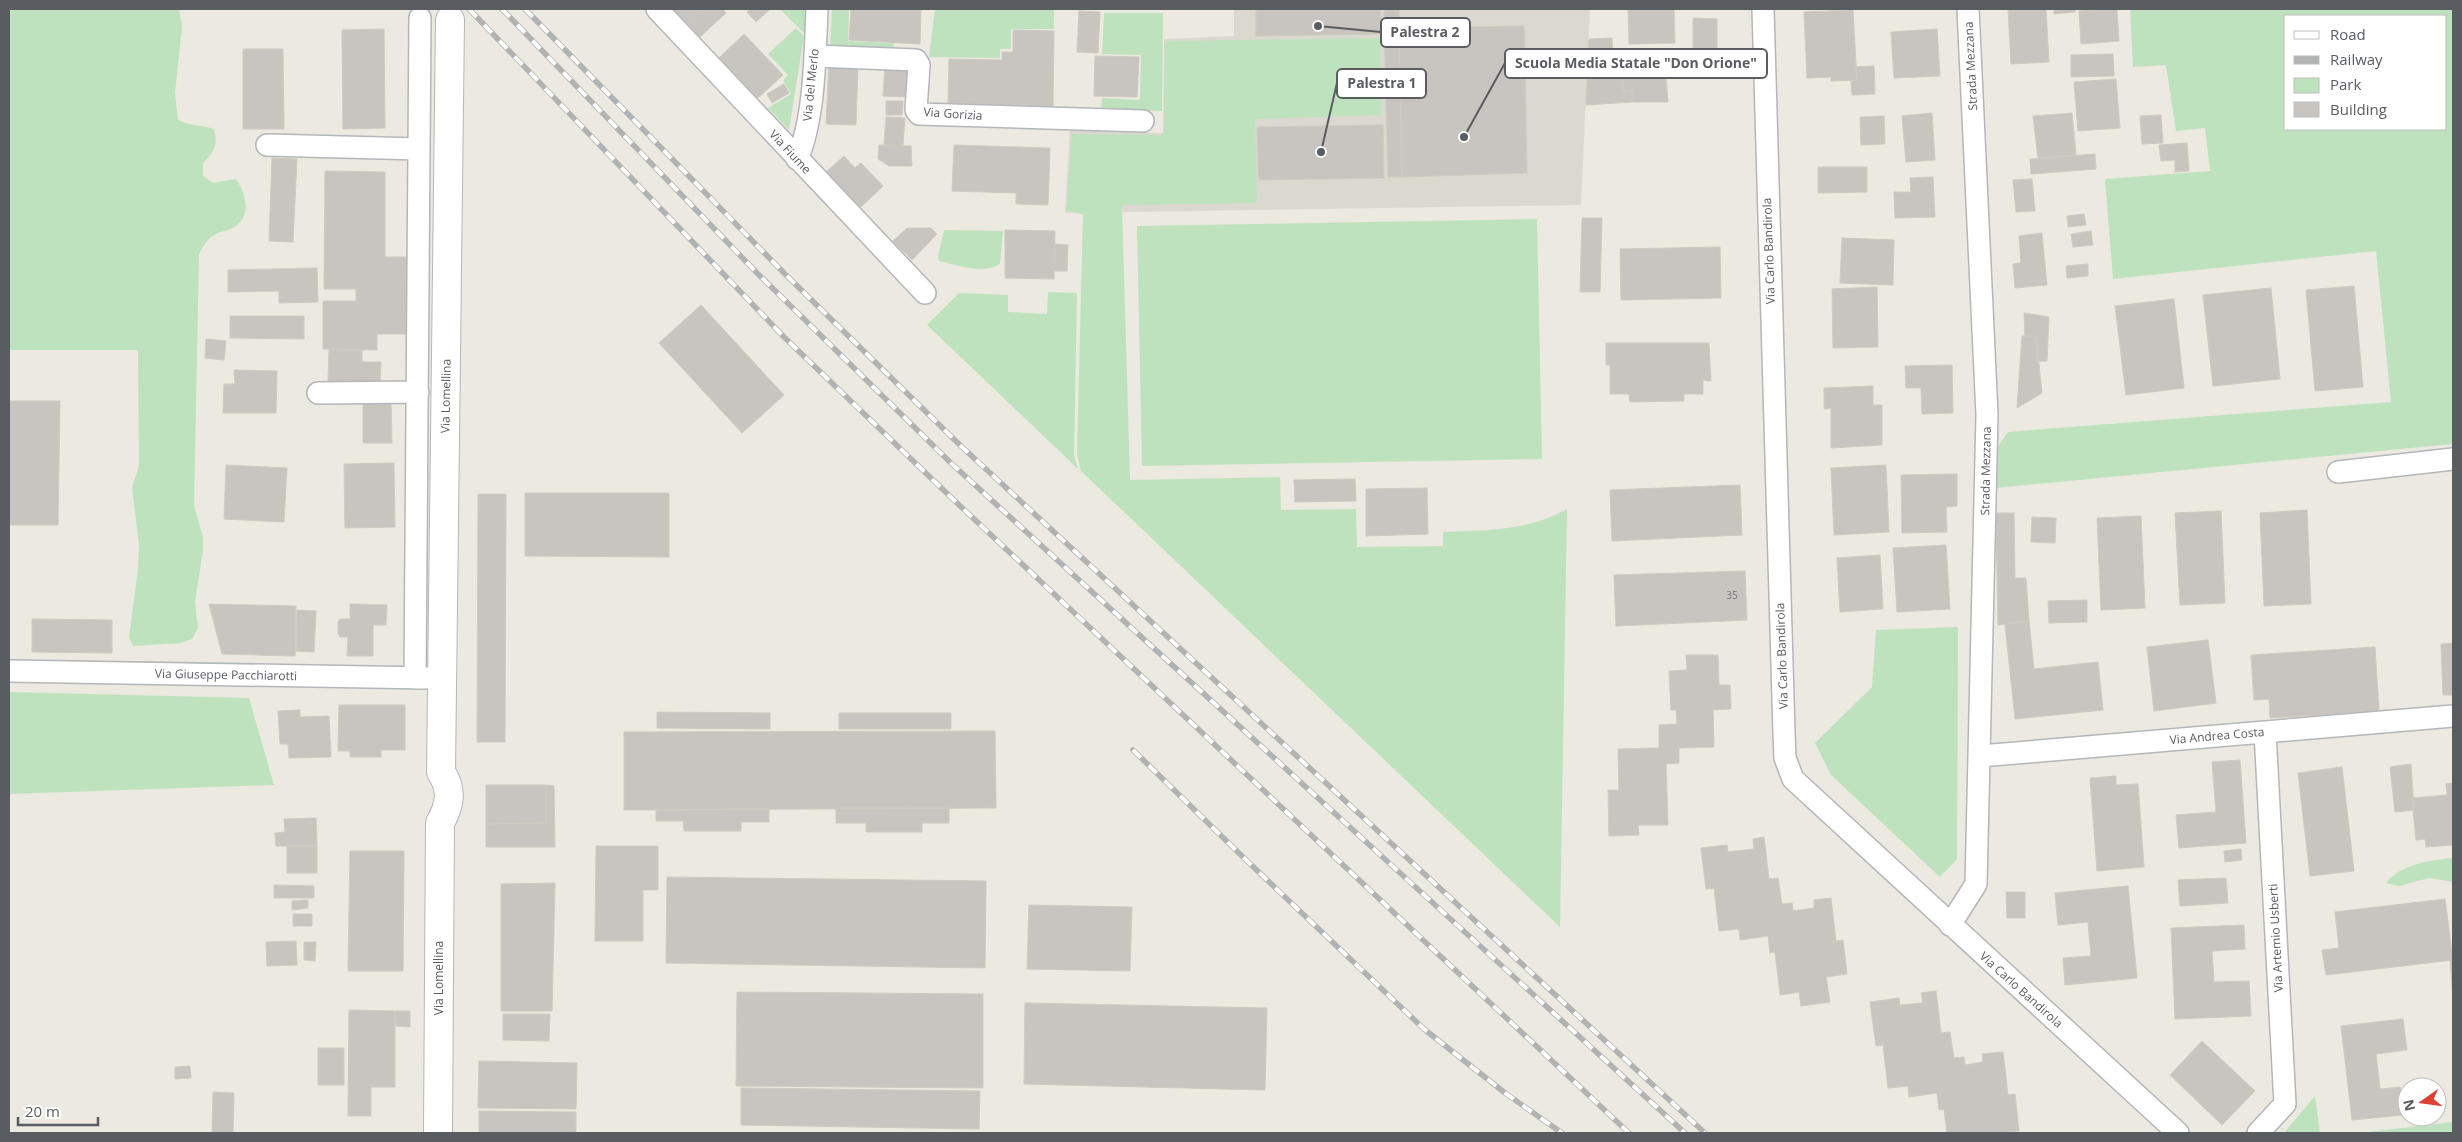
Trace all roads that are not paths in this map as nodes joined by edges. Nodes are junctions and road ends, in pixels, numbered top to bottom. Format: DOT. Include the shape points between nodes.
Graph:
graph roads {
  1 [pos="657,9"];
  2 [pos="817,9"];
  3 [pos="1763,9"];
  4 [pos="1968,9"];
  5 [pos="420,18"];
  6 [pos="450,20"];
  7 [pos="815,56"];
  8 [pos="1143,121"];
  9 [pos="267,145"];
  10 [pos="419,149"];
  11 [pos="797,159"];
  12 [pos="925,293"];
  13 [pos="418,392"];
  14 [pos="318,393"];
  15 [pos="2453,459"];
  16 [pos="2338,472"];
  17 [pos="9,671"];
  18 [pos="415,678"];
  19 [pos="443,678"];
  20 [pos="2453,716"];
  21 [pos="2265,732"];
  22 [pos="1980,756"];
  23 [pos="1950,925"];
  24 [pos="438,1133"];
  25 [pos="2178,1133"];
  26 [pos="2258,1133"];
  1 -- 11 [label="street, Via Fiume"];
  2 -- 7 [label="street, Via del Merlo"];
  3 -- 23 [label="street, Via Carlo Bandirola" via="1785,758 1793,779"];
  4 -- 22 [label="street, Strada Mezzana" via="1987,415"];
  5 -- 10 [label="street"];
  6 -- 19 [label="main road, Via Lomellina"];
  7 -- 8 [label="street, Via Gorizia" via="916,60 919,65 916,110 919,114"];
  7 -- 11 [label="street, Via del Merlo" via="808,119"];
  9 -- 10 [label="street"];
  10 -- 13 [label="street"];
  11 -- 12 [label="street, Via Fiume"];
  13 -- 14 [label="street"];
  13 -- 18 [label="street"];
  15 -- 16 [label="street"];
  17 -- 18 [label="street, Via Giuseppe Pacchiarotti"];
  18 -- 19 [label="street, Via Giuseppe Pacchiarotti"];
  19 -- 24 [label="main road, Via Lomellina" via="441,772 432,783 432,808 440,823"];
  20 -- 21 [label="street, Via Andrea Costa"];
  21 -- 22 [label="street, Via Andrea Costa"];
  21 -- 26 [label="street, Via Artemio Usberti" via="2285,1104"];
  22 -- 23 [label="street, Strada Mezzana" via="1976,884"];
  23 -- 25 [label="street, Via Carlo Bandirola"];
}
